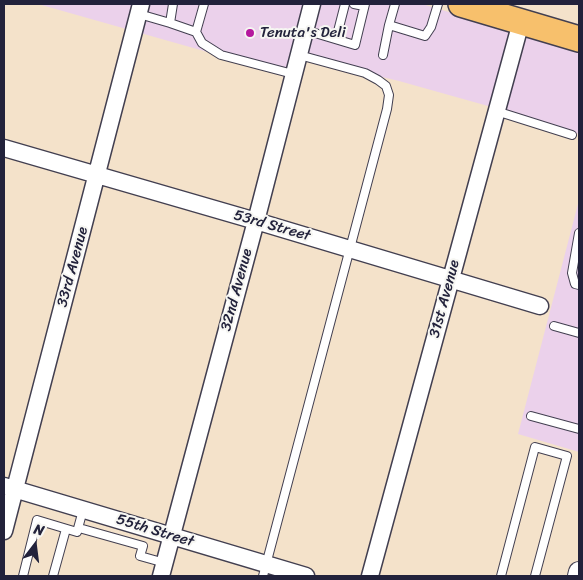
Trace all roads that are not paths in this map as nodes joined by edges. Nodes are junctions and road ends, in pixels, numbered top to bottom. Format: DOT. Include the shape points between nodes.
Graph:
graph roads {
  1 [pos="173,4"];
  2 [pos="204,4"];
  3 [pos="312,4"];
  4 [pos="345,4"];
  5 [pos="354,4"];
  6 [pos="395,4"];
  7 [pos="438,4"];
  8 [pos="461,4"];
  9 [pos="364,5"];
  10 [pos="140,7"];
  11 [pos="170,22"];
  12 [pos="521,22"];
  13 [pos="389,26"];
  14 [pos="305,30"];
  15 [pos="196,32"];
  16 [pos="336,39"];
  17 [pos="579,39"];
  18 [pos="298,55"];
  19 [pos="383,56"];
  20 [pos="293,74"];
  21 [pos="496,111"];
  22 [pos="572,135"];
  23 [pos="4,148"];
  24 [pos="97,174"];
  25 [pos="256,221"];
  26 [pos="579,233"];
  27 [pos="350,249"];
  28 [pos="450,279"];
  29 [pos="579,285"];
  30 [pos="540,306"];
  31 [pos="554,326"];
  32 [pos="579,333"];
  33 [pos="531,416"];
  34 [pos="579,429"];
  35 [pos="9,488"];
  36 [pos="83,510"];
  37 [pos="79,528"];
  38 [pos="66,529"];
  39 [pos="4,531"];
  40 [pos="172,536"];
  41 [pos="163,570"];
  42 [pos="265,570"];
  43 [pos="579,572"];
  44 [pos="23,576"];
  45 [pos="53,576"];
  46 [pos="306,576"];
  47 [pos="370,576"];
  48 [pos="501,576"];
  49 [pos="535,576"];
  50 [pos="578,576"];
  1 -- 11 [label="lane"];
  2 -- 15 [label="lane"];
  3 -- 14 [label="street, 32nd Avenue"];
  4 -- 16 [label="lane"];
  5 -- 9 [label="lane"];
  6 -- 13 [label="lane"];
  7 -- 13 [label="lane" via="425,36"];
  8 -- 12 [label="main road"];
  9 -- 16 [label="lane" via="355,45"];
  10 -- 11 [label="lane"];
  10 -- 24 [label="street, 33rd Avenue"];
  11 -- 15 [label="lane"];
  12 -- 17 [label="main road"];
  12 -- 21 [label="street, 31st Avenue"];
  13 -- 19 [label="lane"];
  14 -- 16 [label="lane"];
  14 -- 18 [label="street, 32nd Avenue"];
  15 -- 20 [label="lane" via="202,43 221,55"];
  18 -- 20 [label="street, 32nd Avenue"];
  18 -- 27 [label="lane" via="366,73 386,86 389,94"];
  20 -- 25 [label="street, 32nd Avenue"];
  21 -- 22 [label="lane"];
  21 -- 28 [label="street, 31st Avenue"];
  23 -- 24 [label="street, 53rd Street"];
  24 -- 25 [label="street, 53rd Street"];
  24 -- 35 [label="street, 33rd Avenue"];
  25 -- 27 [label="street, 53rd Street"];
  25 -- 40 [label="street, 32nd Avenue"];
  26 -- 29 [label="lane" via="572,274 575,284"];
  27 -- 28 [label="street, 53rd Street"];
  27 -- 42 [label="lane"];
  28 -- 30 [label="street, 53rd Street"];
  28 -- 47 [label="street, 31st Avenue"];
  31 -- 32 [label="lane"];
  33 -- 34 [label="lane"];
  35 -- 36 [label="street, 55th Street"];
  35 -- 39 [label="street, 33rd Avenue"];
  36 -- 37 [label="lane"];
  36 -- 40 [label="street, 55th Street"];
  37 -- 38 [label="lane" via="78,532"];
  37 -- 41 [label="lane" via="143,546 140,556"];
  38 -- 44 [label="lane" via="38,520"];
  38 -- 45 [label="lane"];
  40 -- 41 [label="street, 32nd Avenue"];
  40 -- 42 [label="street, 55th Street"];
  42 -- 46 [label="street, 55th Street"];
  43 -- 50 [label="street"];
  48 -- 49 [label="lane" via="535,447 567,456"];
}
